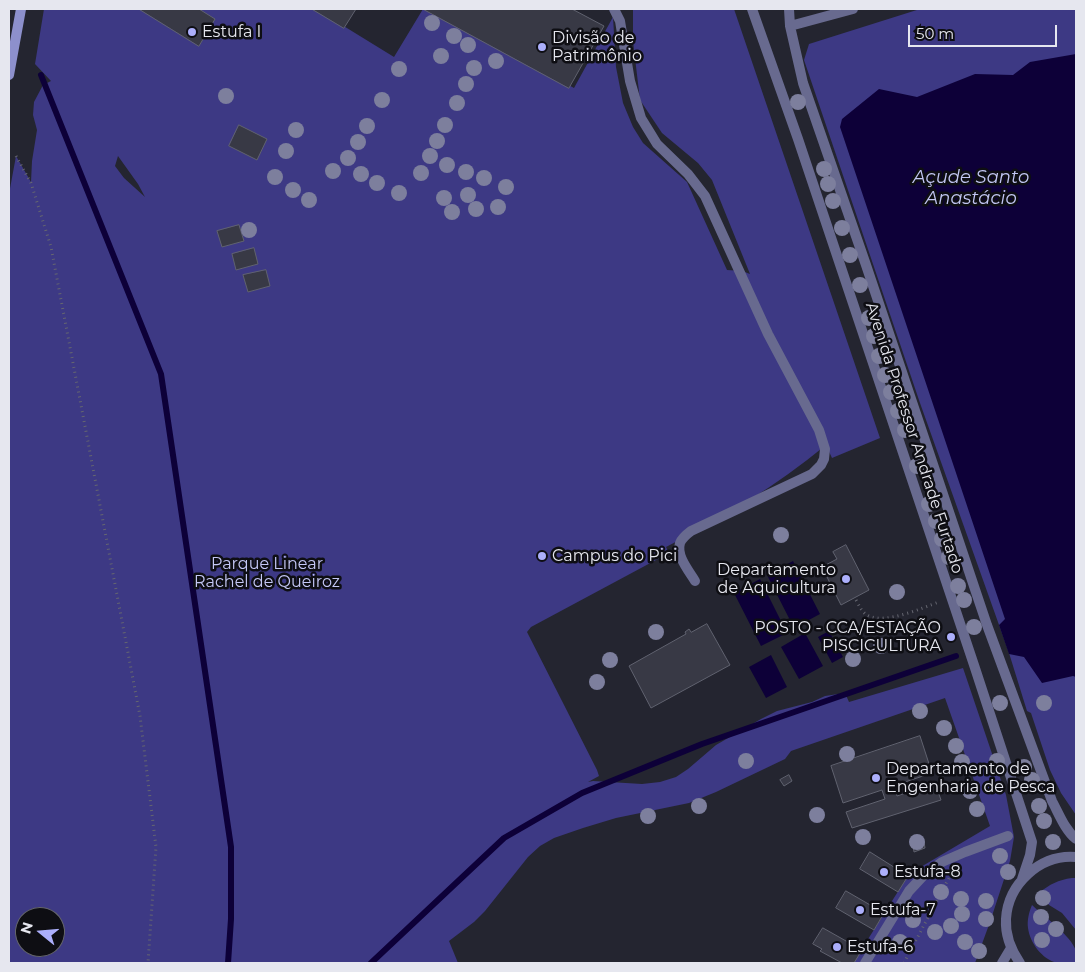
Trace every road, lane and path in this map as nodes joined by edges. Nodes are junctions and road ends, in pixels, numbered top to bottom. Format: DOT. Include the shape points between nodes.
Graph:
graph roads {
  1 [pos="21,9"];
  2 [pos="614,9"];
  3 [pos="752,9"];
  4 [pos="789,9"];
  5 [pos="853,9"];
  6 [pos="790,26"];
  7 [pos="9,75"];
  8 [pos="16,156"];
  9 [pos="695,581"];
  10 [pos="951,597"];
  11 [pos="856,600"];
  12 [pos="1008,836"];
  13 [pos="1076,839"];
  14 [pos="965,852"];
  15 [pos="1076,857"];
  16 [pos="1022,879"];
  17 [pos="1011,948"];
  18 [pos="148,963"];
  19 [pos="865,963"];
  20 [pos="904,963"];
  21 [pos="1002,963"];
  22 [pos="1020,963"];
  1 -- 7 [label="main road"];
  2 -- 9 [label="street" via="620,21 630,81 641,118 657,144 705,196 768,334 819,430 825,449 821,465 812,474 685,536 680,544 680,553"];
  3 -- 10 [label="street, Avenida Professor Andrade Furtado"];
  4 -- 6 [label="street, Avenida Professor Andrade Furtado"];
  5 -- 6 [label="street"];
  6 -- 13 [label="street, Avenida Professor Andrade Furtado" via="803,83 987,625 1052,801"];
  8 -- 18 [label="path" via="31,183 51,247 140,716 156,847"];
  10 -- 11 [label="path" via="885,618 867,615"];
  10 -- 16 [label="street, Avenida Professor Andrade Furtado" via="1032,842"];
  12 -- 14 [label="street"];
  14 -- 19 [label="street" via="942,862 909,891"];
  14 -- 20 [label="path"];
  15 -- 16 [label="street" via="1053,859 1039,865"];
  16 -- 17 [label="street" via="1011,897 1006,918"];
  17 -- 21 [label="street"];
  17 -- 22 [label="street"];
}
